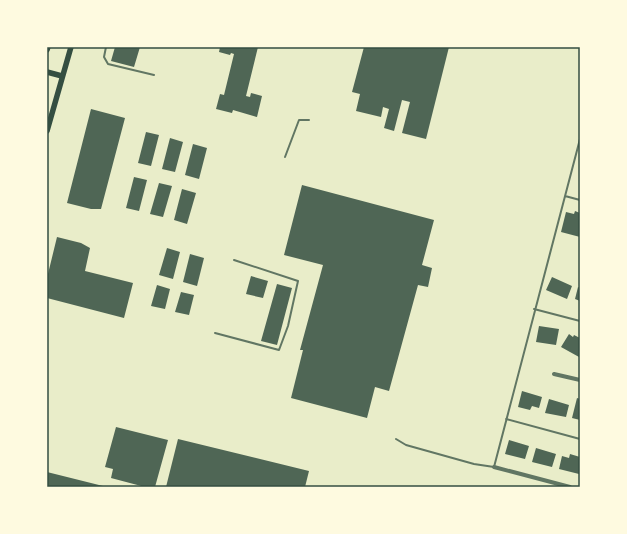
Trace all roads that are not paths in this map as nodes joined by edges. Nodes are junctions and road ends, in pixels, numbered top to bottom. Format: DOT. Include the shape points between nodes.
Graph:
graph roads {
  1 [pos="48,47"];
  2 [pos="71,47"];
  3 [pos="106,47"];
  4 [pos="47,50"];
  5 [pos="47,72"];
  6 [pos="154,75"];
  7 [pos="62,76"];
  8 [pos="309,120"];
  9 [pos="47,131"];
  10 [pos="580,139"];
  11 [pos="285,157"];
  12 [pos="565,196"];
  13 [pos="580,200"];
  14 [pos="234,260"];
  15 [pos="534,310"];
  16 [pos="580,321"];
  17 [pos="215,333"];
  18 [pos="554,374"];
  19 [pos="580,380"];
  20 [pos="506,419"];
  21 [pos="396,439"];
  22 [pos="580,439"];
  23 [pos="494,467"];
  24 [pos="570,487"];
  1 -- 4 [label="main road"];
  2 -- 7 [label="main road"];
  3 -- 6 [label="lane" via="104,57 108,64"];
  5 -- 7 [label="main road"];
  7 -- 9 [label="main road"];
  8 -- 11 [label="lane" via="299,120"];
  10 -- 12 [label="lane"];
  12 -- 13 [label="lane"];
  12 -- 15 [label="lane"];
  14 -- 17 [label="lane" via="298,281 288,326 278,350"];
  15 -- 16 [label="lane"];
  15 -- 20 [label="lane"];
  18 -- 19 [label="street"];
  20 -- 22 [label="lane"];
  20 -- 23 [label="lane"];
  21 -- 23 [label="lane" via="406,445"];
  23 -- 24 [label="street"];
}
